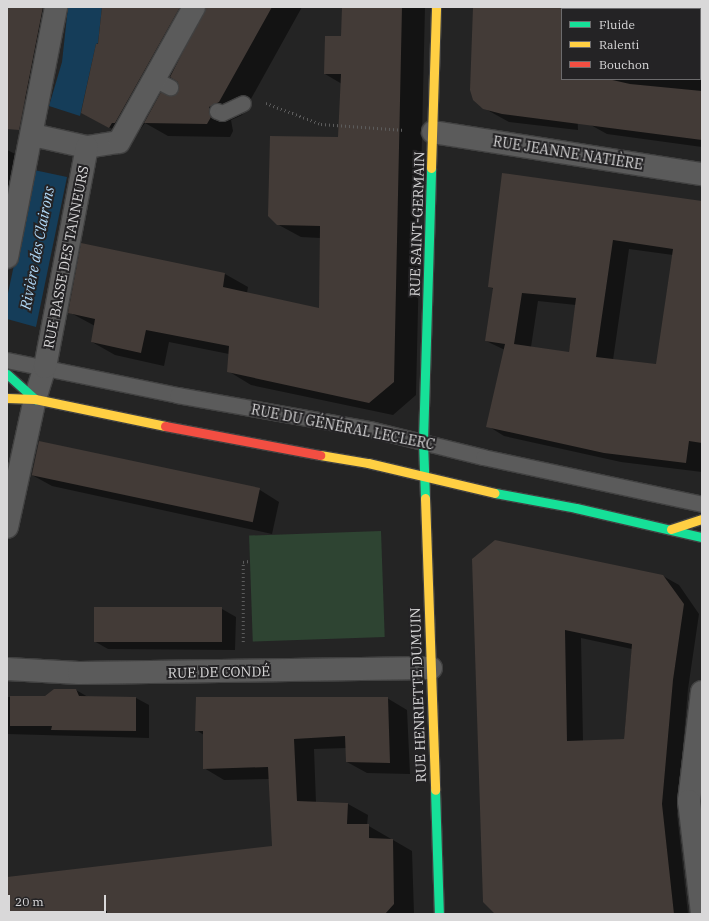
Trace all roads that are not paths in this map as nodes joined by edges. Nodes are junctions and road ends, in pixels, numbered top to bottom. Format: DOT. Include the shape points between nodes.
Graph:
graph roads {
  1 [pos="56,7"];
  2 [pos="194,7"];
  3 [pos="436,7"];
  4 [pos="243,102"];
  5 [pos="217,111"];
  6 [pos="433,132"];
  7 [pos="33,135"];
  8 [pos="87,147"];
  9 [pos="702,174"];
  10 [pos="7,257"];
  11 [pos="7,360"];
  12 [pos="45,368"];
  13 [pos="7,374"];
  14 [pos="7,398"];
  15 [pos="35,399"];
  16 [pos="423,442"];
  17 [pos="425,476"];
  18 [pos="702,504"];
  19 [pos="702,519"];
  20 [pos="7,527"];
  21 [pos="671,529"];
  22 [pos="702,537"];
  23 [pos="431,668"];
  24 [pos="7,669"];
  25 [pos="702,692"];
  26 [pos="439,914"];
  27 [pos="702,914"];
  1 -- 7 [label="street"];
  2 -- 8 [label="street" via="163,83 119,142"];
  3 -- 6 [label="street, RUE SAINT-GERMAIN"];
  4 -- 5 [label="lane" via="222,113"];
  6 -- 9 [label="street, RUE JEANNE NATIÈRE"];
  6 -- 16 [label="street, RUE SAINT-GERMAIN"];
  7 -- 8 [label="street"];
  7 -- 10 [label="street"];
  8 -- 12 [label="street, RUE BASSE DES TANNEURS"];
  11 -- 12 [label="lane, RUE DU GÉNÉRAL LECLERC"];
  12 -- 15 [label="street, RUE BASSE DES TANNEURS"];
  12 -- 16 [label="lane, RUE DU GÉNÉRAL LECLERC" via="177,395 370,429"];
  13 -- 15 [label="street"];
  14 -- 15 [label="street"];
  15 -- 17 [label="street" via="82,411 368,463"];
  15 -- 20 [label="street, RUE BASSE DES TANNEURS"];
  16 -- 17 [label="street, RUE SAINT-GERMAIN"];
  16 -- 18 [label="lane, RUE DU GÉNÉRAL LECLERC"];
  17 -- 21 [label="street" via="494,493"];
  17 -- 23 [label="street, RUE HENRIETTE DUMUIN"];
  19 -- 21 [label="street"];
  21 -- 22 [label="street"];
  23 -- 24 [label="street, RUE DE CONDÉ" via="78,673"];
  23 -- 26 [label="street, RUE HENRIETTE DUMUIN"];
  25 -- 27 [label="street" via="689,801"];
}
